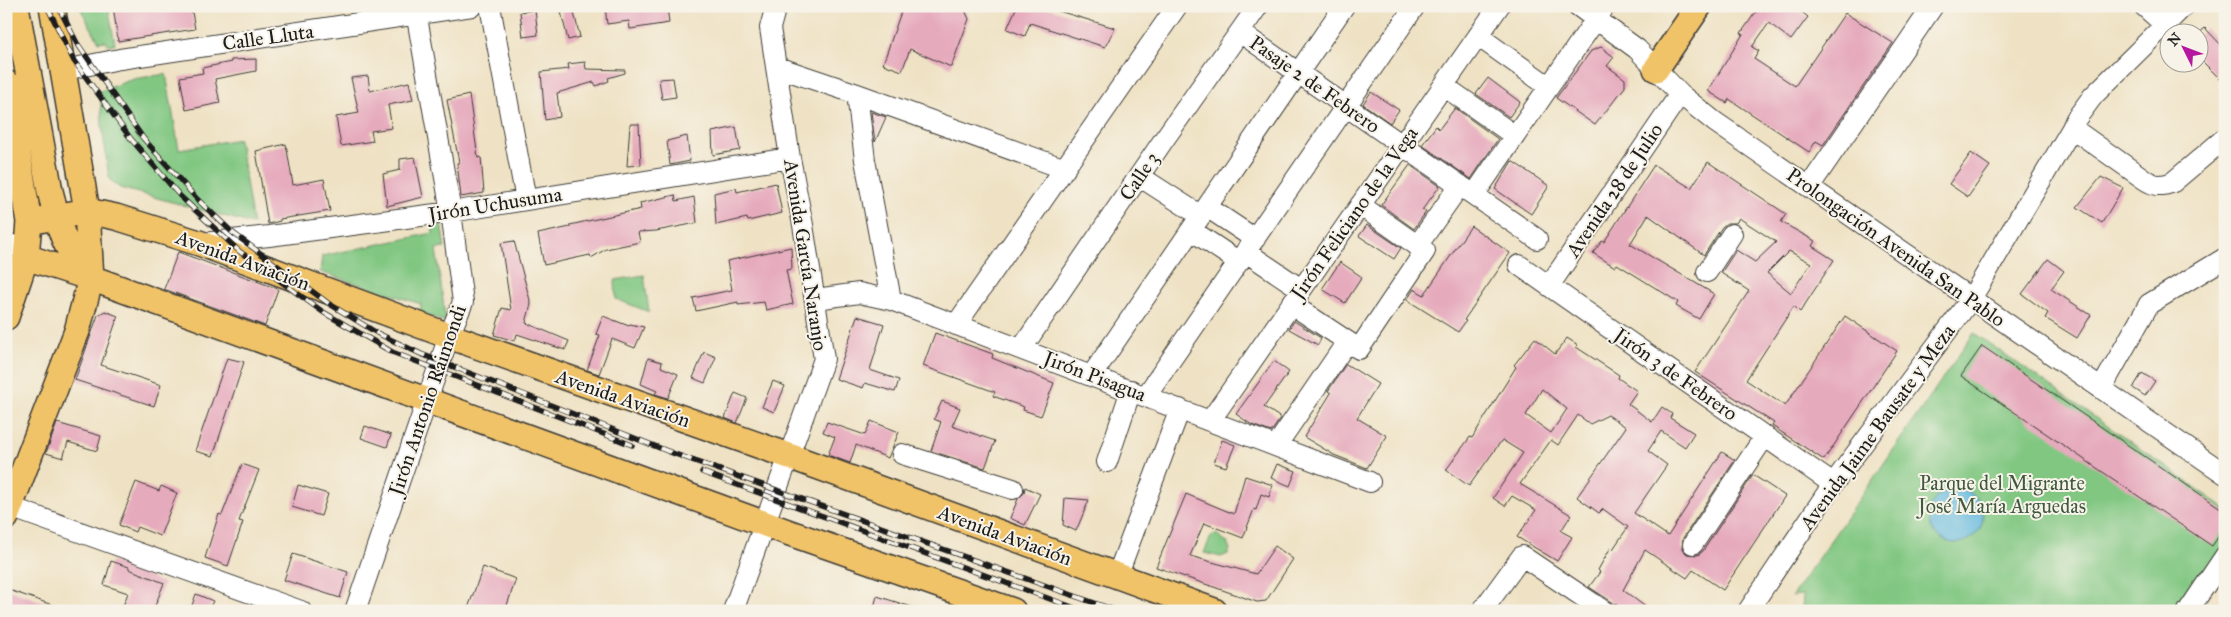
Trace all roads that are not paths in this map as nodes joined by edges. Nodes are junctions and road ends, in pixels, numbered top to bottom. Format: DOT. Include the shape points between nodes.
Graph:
graph roads {
  1 [pos="16,6"];
  2 [pos="52,6"];
  3 [pos="472,6"];
  4 [pos="490,6"];
  5 [pos="776,6"];
  6 [pos="1177,6"];
  7 [pos="1258,6"];
  8 [pos="1344,6"];
  9 [pos="1415,6"];
  10 [pos="1499,6"];
  11 [pos="1578,6"];
  12 [pos="1699,6"];
  13 [pos="1933,6"];
  14 [pos="2144,6"];
  15 [pos="2184,6"];
  16 [pos="416,11"];
  17 [pos="1601,12"];
  18 [pos="2161,22"];
  19 [pos="2167,22"];
  20 [pos="2158,31"];
  21 [pos="1240,33"];
  22 [pos="1478,36"];
  23 [pos="777,67"];
  24 [pos="1656,69"];
  25 [pos="64,70"];
  26 [pos="1299,72"];
  27 [pos="6,82"];
  28 [pos="1444,86"];
  29 [pos="1548,86"];
  30 [pos="857,94"];
  31 [pos="1680,94"];
  32 [pos="1347,106"];
  33 [pos="2072,128"];
  34 [pos="1515,136"];
  35 [pos="2225,138"];
  36 [pos="1402,145"];
  37 [pos="790,158"];
  38 [pos="1065,169"];
  39 [pos="1140,176"];
  40 [pos="1809,186"];
  41 [pos="1467,190"];
  42 [pos="526,200"];
  43 [pos="1360,205"];
  44 [pos="86,211"];
  45 [pos="451,212"];
  46 [pos="57,217"];
  47 [pos="1200,218"];
  48 [pos="29,222"];
  49 [pos="1732,234"];
  50 [pos="1536,239"];
  51 [pos="199,243"];
  52 [pos="1417,246"];
  53 [pos="20,250"];
  54 [pos="1246,251"];
  55 [pos="2225,258"];
  56 [pos="1519,265"];
  57 [pos="1707,272"];
  58 [pos="91,278"];
  59 [pos="1549,286"];
  60 [pos="1296,296"];
  61 [pos="816,299"];
  62 [pos="1971,299"];
  63 [pos="891,300"];
  64 [pos="6,317"];
  65 [pos="956,325"];
  66 [pos="449,336"];
  67 [pos="1348,342"];
  68 [pos="1022,348"];
  69 [pos="1092,375"];
  70 [pos="2101,389"];
  71 [pos="1138,393"];
  72 [pos="427,400"];
  73 [pos="1180,409"];
  74 [pos="1210,421"];
  75 [pos="1765,436"];
  76 [pos="1276,446"];
  77 [pos="902,454"];
  78 [pos="789,456"];
  79 [pos="1107,462"];
  80 [pos="2225,474"];
  81 [pos="1370,482"];
  82 [pos="1833,484"];
  83 [pos="1013,488"];
  84 [pos="8,512"];
  85 [pos="763,523"];
  86 [pos="1693,544"];
  87 [pos="2225,556"];
  88 [pos="1117,576"];
  89 [pos="301,611"];
  90 [pos="355,611"];
  91 [pos="732,611"];
  92 [pos="1013,611"];
  93 [pos="1214,611"];
  94 [pos="1482,611"];
  95 [pos="1604,611"];
  96 [pos="1748,611"];
  97 [pos="2188,611"];
  1 -- 46 [label="main road"];
  2 -- 25 [label="main road"];
  3 -- 16 [label="street, Calle Lluta"];
  4 -- 42 [label="street"];
  5 -- 23 [label="street, Avenida García Naranjo" via="770,28"];
  6 -- 38 [label="street"];
  7 -- 21 [label="street, Calle 3"];
  8 -- 26 [label="street"];
  9 -- 32 [label="street"];
  10 -- 22 [label="street, Jirón Feliciano de la Vega"];
  11 -- 17 [label="street, Prolongación Avenida San Pablo"];
  12 -- 24 [label="main road"];
  13 -- 40 [label="street"];
  14 -- 18 [label="street"];
  15 -- 19 [label="street, Avenida Jaime Bausate y Meza"];
  16 -- 25 [label="street, Calle Lluta"];
  16 -- 45 [label="street, Jirón Antonio Raimondi"];
  17 -- 24 [label="street, Prolongación Avenida San Pablo"];
  17 -- 29 [label="street"];
  20 -- 33 [label="street, Avenida Jaime Bausate y Meza" via="2093,96"];
  21 -- 26 [label="street, Pasaje 2 de Febrero"];
  21 -- 39 [label="street, Calle 3"];
  22 -- 28 [label="street, Jirón Feliciano de la Vega"];
  22 -- 29 [label="street"];
  23 -- 30 [label="street"];
  23 -- 37 [label="street, Avenida García Naranjo"];
  24 -- 31 [label="street, Prolongación Avenida San Pablo"];
  25 -- 44 [label="main road"];
  26 -- 32 [label="street, Pasaje 2 de Febrero"];
  26 -- 47 [label="street"];
  27 -- 48 [label="main road"];
  28 -- 34 [label="street"];
  28 -- 36 [label="street, Jirón Feliciano de la Vega"];
  29 -- 34 [label="street"];
  30 -- 38 [label="street"];
  30 -- 63 [label="street" via="865,160"];
  31 -- 40 [label="street, Prolongación Avenida San Pablo"];
  31 -- 59 [label="street, Avenida 28 de Julio"];
  32 -- 36 [label="street, Pasaje 2 de Febrero"];
  32 -- 54 [label="street"];
  33 -- 35 [label="street" via="2144,179 2164,186"];
  33 -- 62 [label="street, Avenida Jaime Bausate y Meza"];
  34 -- 41 [label="street"];
  36 -- 41 [label="street, Pasaje 2 de Febrero"];
  36 -- 43 [label="street, Jirón Feliciano de la Vega"];
  37 -- 42 [label="street, Jirón Uchusuma"];
  37 -- 61 [label="street, Avenida García Naranjo"];
  38 -- 65 [label="street"];
  39 -- 47 [label="street"];
  39 -- 68 [label="street, Calle 3"];
  40 -- 62 [label="street, Prolongación Avenida San Pablo"];
  41 -- 50 [label="street, Pasaje 2 de Febrero"];
  41 -- 52 [label="street"];
  42 -- 45 [label="street, Jirón Uchusuma"];
  43 -- 52 [label="street"];
  43 -- 60 [label="street, Jirón Feliciano de la Vega"];
  44 -- 46 [label="main road, Avenida Aviación"];
  44 -- 51 [label="main road, Avenida Aviación"];
  44 -- 58 [label="main road"];
  45 -- 51 [label="street, Jirón Uchusuma"];
  45 -- 66 [label="street, Jirón Antonio Raimondi" via="463,302"];
  46 -- 48 [label="main road, Avenida Aviación"];
  46 -- 58 [label="main road" via="70,254"];
  47 -- 54 [label="street"];
  47 -- 54 [label="street"];
  47 -- 69 [label="street"];
  48 -- 53 [label="main road"];
  49 -- 57 [label="street"];
  51 -- 66 [label="main road, Avenida Aviación"];
  52 -- 67 [label="street" via="1425,251 1358,349"];
  53 -- 58 [label="main road"];
  53 -- 64 [label="main road"];
  54 -- 60 [label="street"];
  54 -- 71 [label="street"];
  55 -- 70 [label="street" via="2149,304"];
  56 -- 59 [label="street, Jirón 3 de Febrero"];
  58 -- 72 [label="main road"];
  58 -- 84 [label="main road" via="77,331"];
  59 -- 75 [label="street, Jirón 3 de Febrero"];
  60 -- 67 [label="street"];
  60 -- 74 [label="street, Jirón Feliciano de la Vega"];
  61 -- 63 [label="street, Jirón Pisagua" via="859,293"];
  61 -- 78 [label="street, Avenida García Naranjo" via="824,359"];
  62 -- 70 [label="street, Prolongación Avenida San Pablo"];
  62 -- 82 [label="street, Avenida Jaime Bausate y Meza"];
  63 -- 65 [label="street, Jirón Pisagua"];
  65 -- 68 [label="street, Jirón Pisagua"];
  66 -- 72 [label="street, Jirón Antonio Raimondi"];
  66 -- 78 [label="main road, Avenida Aviación"];
  67 -- 76 [label="street"];
  68 -- 69 [label="street, Jirón Pisagua"];
  69 -- 71 [label="street, Jirón Pisagua"];
  70 -- 80 [label="street, Prolongación Avenida San Pablo"];
  71 -- 73 [label="street, Jirón Pisagua"];
  71 -- 79 [label="street"];
  72 -- 85 [label="main road"];
  72 -- 90 [label="street, Jirón Antonio Raimondi"];
  73 -- 74 [label="street, Jirón Pisagua"];
  73 -- 88 [label="street"];
  74 -- 76 [label="street, Jirón Pisagua"];
  75 -- 82 [label="street, Jirón 3 de Febrero"];
  75 -- 86 [label="street"];
  76 -- 81 [label="street, Jirón Pisagua"];
  77 -- 83 [label="street"];
  78 -- 85 [label="street, Avenida García Naranjo"];
  78 -- 88 [label="main road, Avenida Aviación"];
  82 -- 96 [label="street, Avenida Jaime Bausate y Meza"];
  84 -- 89 [label="street"];
  85 -- 91 [label="street, Avenida García Naranjo"];
  85 -- 92 [label="main road"];
  87 -- 97 [label="street"];
  88 -- 93 [label="main road, Avenida Aviación"];
  94 -- 95 [label="street" via="1522,556"];
}
